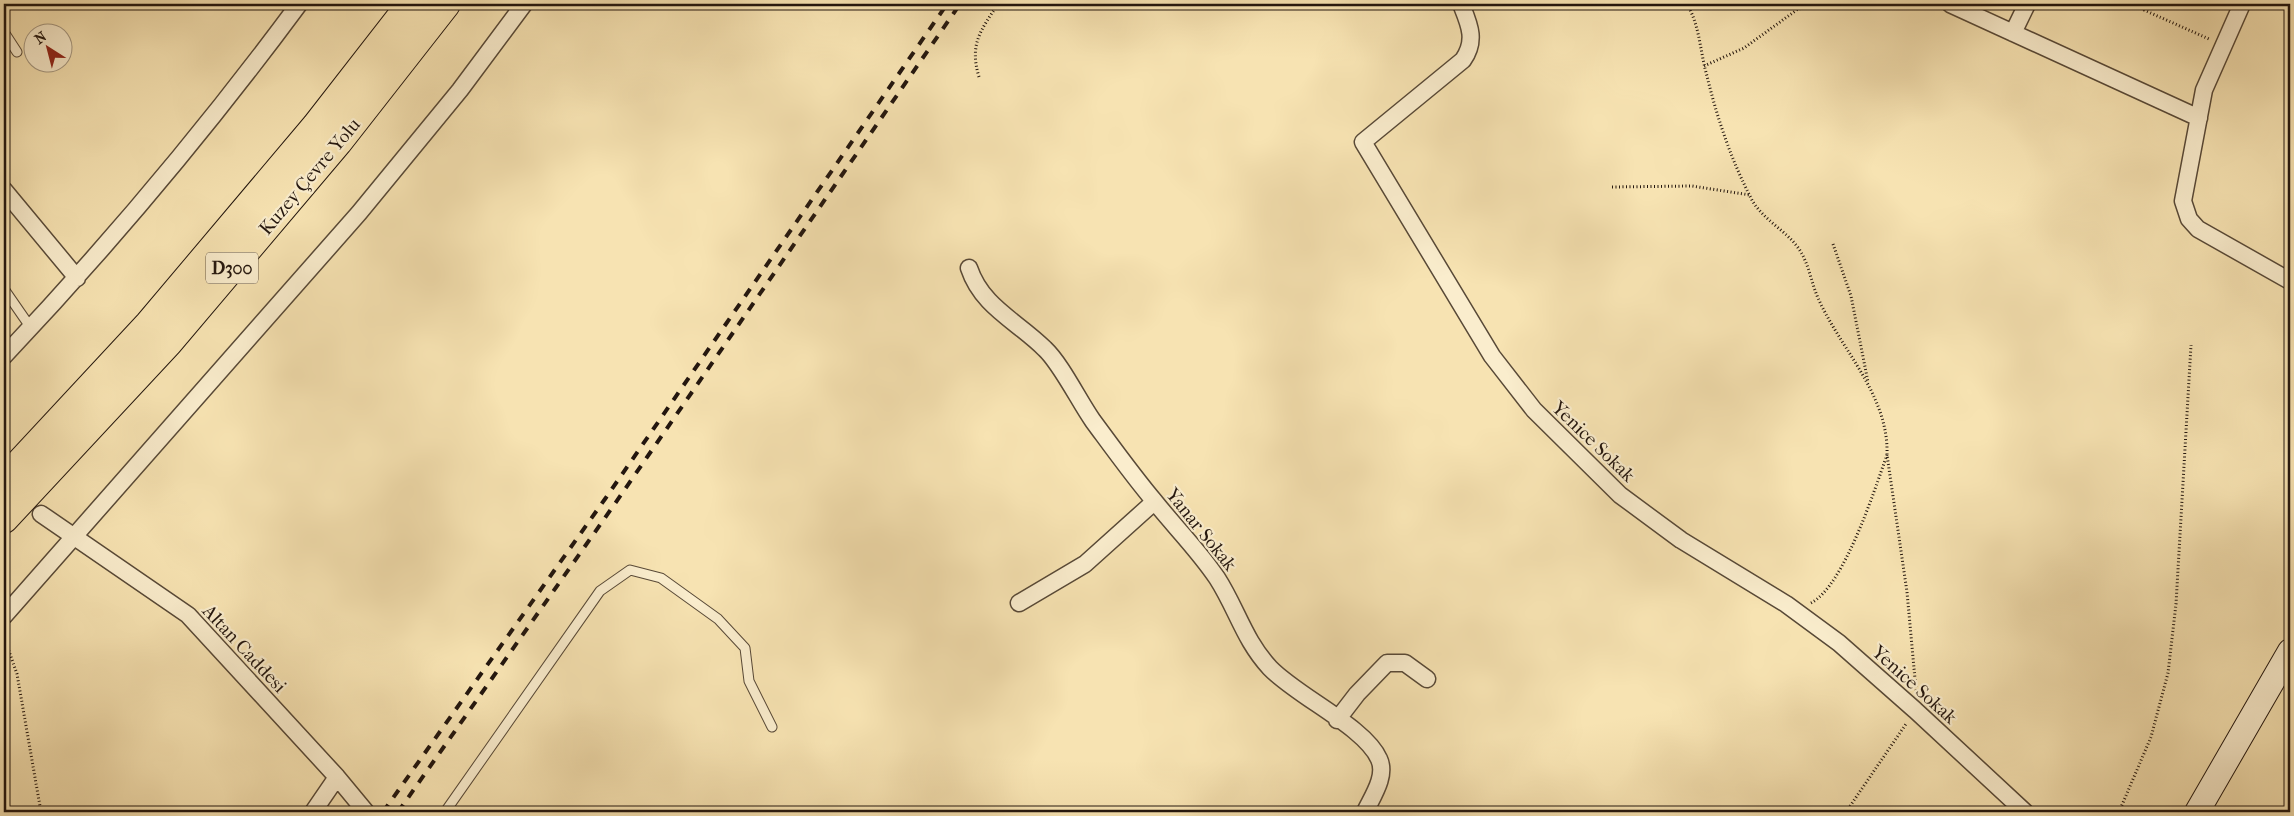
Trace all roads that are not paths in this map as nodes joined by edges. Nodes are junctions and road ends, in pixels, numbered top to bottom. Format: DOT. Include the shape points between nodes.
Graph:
graph roads {
  1 [pos="298,4"];
  2 [pos="411,4"];
  3 [pos="446,4"];
  4 [pos="524,4"];
  5 [pos="1461,4"];
  6 [pos="1950,4"];
  7 [pos="2028,4"];
  8 [pos="2242,4"];
  9 [pos="4,32"];
  10 [pos="2013,33"];
  11 [pos="17,52"];
  12 [pos="2199,118"];
  13 [pos="4,190"];
  14 [pos="969,268"];
  15 [pos="77,278"];
  16 [pos="2290,281"];
  17 [pos="4,289"];
  18 [pos="31,328"];
  19 [pos="4,356"];
  20 [pos="4,480"];
  21 [pos="1154,502"];
  22 [pos="41,514"];
  23 [pos="4,519"];
  24 [pos="73,536"];
  25 [pos="1019,602"];
  26 [pos="4,616"];
  27 [pos="2290,651"];
  28 [pos="1427,679"];
  29 [pos="1337,720"];
  30 [pos="772,726"];
  31 [pos="337,777"];
  32 [pos="313,812"];
  33 [pos="366,812"];
  34 [pos="445,812"];
  35 [pos="1365,812"];
  36 [pos="2025,812"];
  37 [pos="2197,812"];
  1 -- 15 [label="street" via="181,155"];
  2 -- 20 [label="highway, Kuzey Çevre Yolu / D300" via="316,126 149,324"];
  3 -- 23 [label="highway, Kuzey Çevre Yolu / D300" via="338,142 174,336"];
  4 -- 24 [label="street" via="460,90 353,221"];
  5 -- 36 [label="street, Yenice Sokak" via="1472,32 1470,47 1463,60 1363,142 1477,333 1507,377 1534,410 1620,495 1682,540 1792,608 1839,643"];
  6 -- 10 [label="street"];
  7 -- 10 [label="street"];
  8 -- 12 [label="street" via="2204,90"];
  9 -- 11 [label="lane"];
  10 -- 12 [label="street"];
  12 -- 16 [label="street" via="2183,201 2189,219 2198,229"];
  13 -- 15 [label="street"];
  14 -- 21 [label="street, Yanar Sokak" via="977,287 992,306 1046,350"];
  15 -- 18 [label="street"];
  17 -- 18 [label="lane"];
  18 -- 19 [label="street"];
  21 -- 25 [label="street" via="1085,564"];
  21 -- 29 [label="street, Yanar Sokak" via="1214,574 1258,654 1283,681"];
  22 -- 24 [label="street, Altan Caddesi"];
  24 -- 26 [label="street"];
  24 -- 31 [label="street, Altan Caddesi" via="188,615"];
  27 -- 37 [label="street"];
  28 -- 29 [label="street" via="1405,663 1387,663"];
  29 -- 35 [label="street, Yanar Sokak" via="1368,741 1380,762 1381,776"];
  30 -- 34 [label="lane" via="748,682 746,648 718,619 661,578 630,570 600,591"];
  31 -- 32 [label="street"];
  31 -- 33 [label="street, Altan Caddesi"];
}
